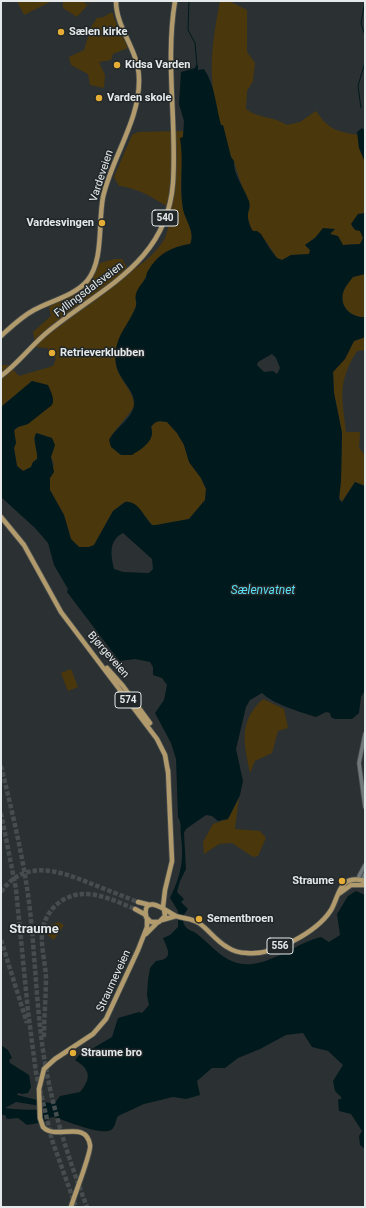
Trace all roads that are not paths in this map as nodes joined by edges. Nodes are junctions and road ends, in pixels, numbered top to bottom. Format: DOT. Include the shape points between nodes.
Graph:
graph roads {
  1 [pos="116,1"];
  2 [pos="175,1"];
  3 [pos="1,336"];
  4 [pos="11,368"];
  5 [pos="1,372"];
  6 [pos="1,376"];
  7 [pos="1,517"];
  8 [pos="365,734"];
  9 [pos="365,807"];
  10 [pos="365,865"];
  11 [pos="365,874"];
  12 [pos="362,882"];
  13 [pos="164,890"];
  14 [pos="138,902"];
  15 [pos="152,905"];
  16 [pos="163,908"];
  17 [pos="135,909"];
  18 [pos="176,916"];
  19 [pos="146,917"];
  20 [pos="162,920"];
  21 [pos="157,923"];
  22 [pos="141,940"];
  23 [pos="71,1207"];
  1 -- 3 [label="main road, Vardeveien" via="120,21 136,60 139,89 135,110 104,196 94,270 78,289 32,311"];
  2 -- 4 [label="main road, Fyllingsdalsveien / 540" via="172,41 173,181 162,227 146,253 129,271 49,331"];
  4 -- 5 [label="main road, Fyllingsdalsveien / 540"];
  4 -- 6 [label="main road, Fyllingsdalsveien / 540"];
  7 -- 13 [label="main road, Bjørgeveien / 574" via="20,541 54,600 123,686 165,749 168,762 172,861"];
  8 -- 9 [label="street" via="359,763"];
  10 -- 12 [label="street"];
  11 -- 12 [label="street"];
  12 -- 18 [label="main road, 556" via="348,886 338,896 328,914 312,930 261,953 246,953 230,948 199,924"];
  13 -- 15 [label="main road, 574"];
  13 -- 16 [label="main road, 574"];
  14 -- 15 [label="main road"];
  15 -- 16 [label="main road, 556"];
  15 -- 19 [label="main road, 556" via="146,911"];
  16 -- 18 [label="main road, 556"];
  16 -- 20 [label="main road" via="165,916"];
  17 -- 19 [label="main road"];
  18 -- 20 [label="main road, 556"];
  19 -- 21 [label="main road"];
  19 -- 22 [label="main road, Straumeveien / 556" via="147,927"];
  20 -- 21 [label="main road, 556"];
  21 -- 22 [label="main road, Straumeveien / 556"];
  22 -- 23 [label="main road, Straumeveien / 556" via="106,1019 93,1034 48,1064 40,1080 41,1124 46,1130 54,1132 79,1132 86,1136 90,1143 90,1152"];
}
